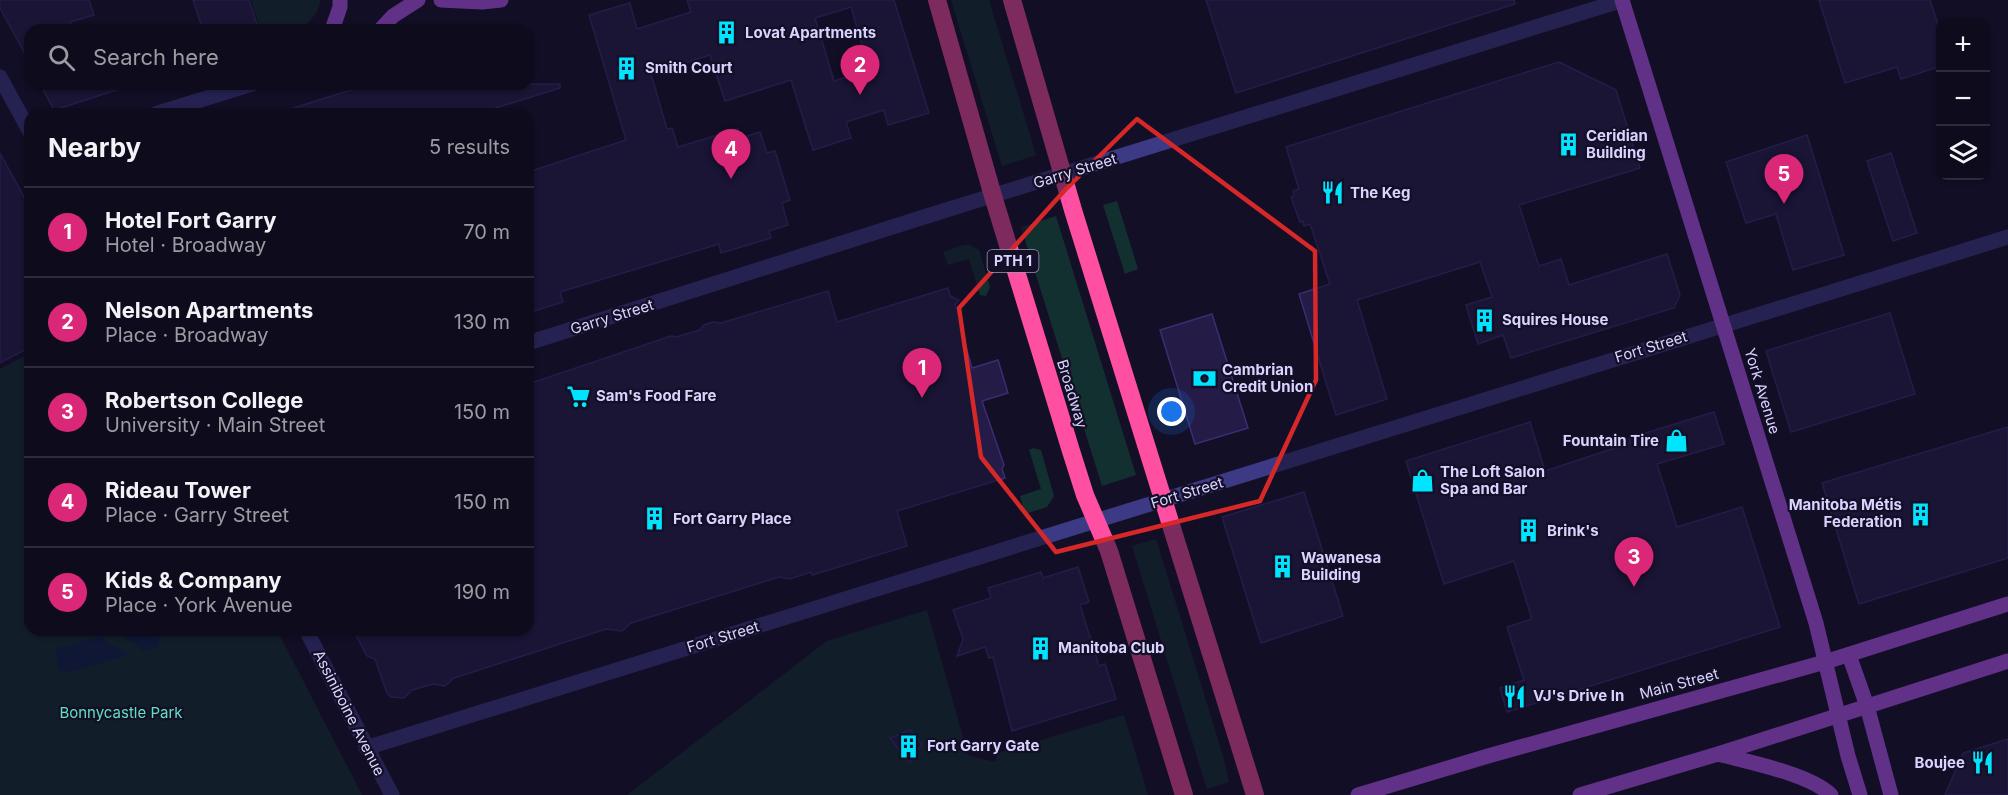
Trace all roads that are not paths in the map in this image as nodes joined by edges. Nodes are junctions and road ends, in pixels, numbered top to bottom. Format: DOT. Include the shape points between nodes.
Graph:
graph roads {
  1 [pos="340,0"];
  2 [pos="418,0"];
  3 [pos="441,0"];
  4 [pos="501,0"];
  5 [pos="937,0"];
  6 [pos="1011,0"];
  7 [pos="1622,0"];
  8 [pos="334,24"];
  9 [pos="386,24"];
  10 [pos="0,78"];
  11 [pos="233,90"];
  12 [pos="174,108"];
  13 [pos="24,121"];
  14 [pos="1062,175"];
  15 [pos="993,196"];
  16 [pos="2008,237"];
  17 [pos="1723,325"];
  18 [pos="534,341"];
  19 [pos="1162,501"];
  20 [pos="1096,521"];
  21 [pos="2008,604"];
  22 [pos="309,636"];
  23 [pos="1849,655"];
  24 [pos="2008,661"];
  25 [pos="1826,662"];
  26 [pos="1867,706"];
  27 [pos="1838,715"];
  28 [pos="366,748"];
  29 [pos="1718,754"];
  30 [pos="392,795"];
  31 [pos="1184,795"];
  32 [pos="1255,795"];
  33 [pos="1358,795"];
  34 [pos="1580,795"];
  35 [pos="1831,795"];
  36 [pos="1860,795"];
  37 [pos="1891,795"];
  1 -- 8 [label="main road"];
  2 -- 9 [label="main road"];
  3 -- 4 [label="main road"];
  5 -- 15 [label="highway, Broadway / PTH 1"];
  6 -- 14 [label="highway"];
  7 -- 14 [label="street, Garry Street"];
  7 -- 17 [label="main road, York Avenue"];
  10 -- 13 [label="street"];
  11 -- 12 [label="street"];
  14 -- 15 [label="street, Garry Street"];
  14 -- 19 [label="highway"];
  15 -- 18 [label="street, Garry Street"];
  15 -- 20 [label="highway, Broadway / PTH 1"];
  16 -- 17 [label="street, Fort Street"];
  17 -- 19 [label="street, Fort Street"];
  17 -- 25 [label="main road, York Avenue"];
  19 -- 20 [label="street, Fort Street"];
  19 -- 32 [label="highway"];
  20 -- 28 [label="street, Fort Street"];
  20 -- 31 [label="highway, Broadway / PTH 1" via="1109,550"];
  21 -- 23 [label="main road, Main Street"];
  22 -- 28 [label="street, Assiniboine Avenue"];
  23 -- 25 [label="main road, Main Street"];
  23 -- 26 [label="main road"];
  24 -- 26 [label="main road"];
  25 -- 27 [label="main road, York Avenue"];
  25 -- 33 [label="main road, Main Street"];
  26 -- 27 [label="main road"];
  26 -- 37 [label="main road"];
  27 -- 29 [label="main road"];
  27 -- 36 [label="main road, York Avenue"];
  28 -- 30 [label="street, Assiniboine Avenue"];
  29 -- 34 [label="main road"];
  29 -- 35 [label="main road" via="1798,777"];
}
